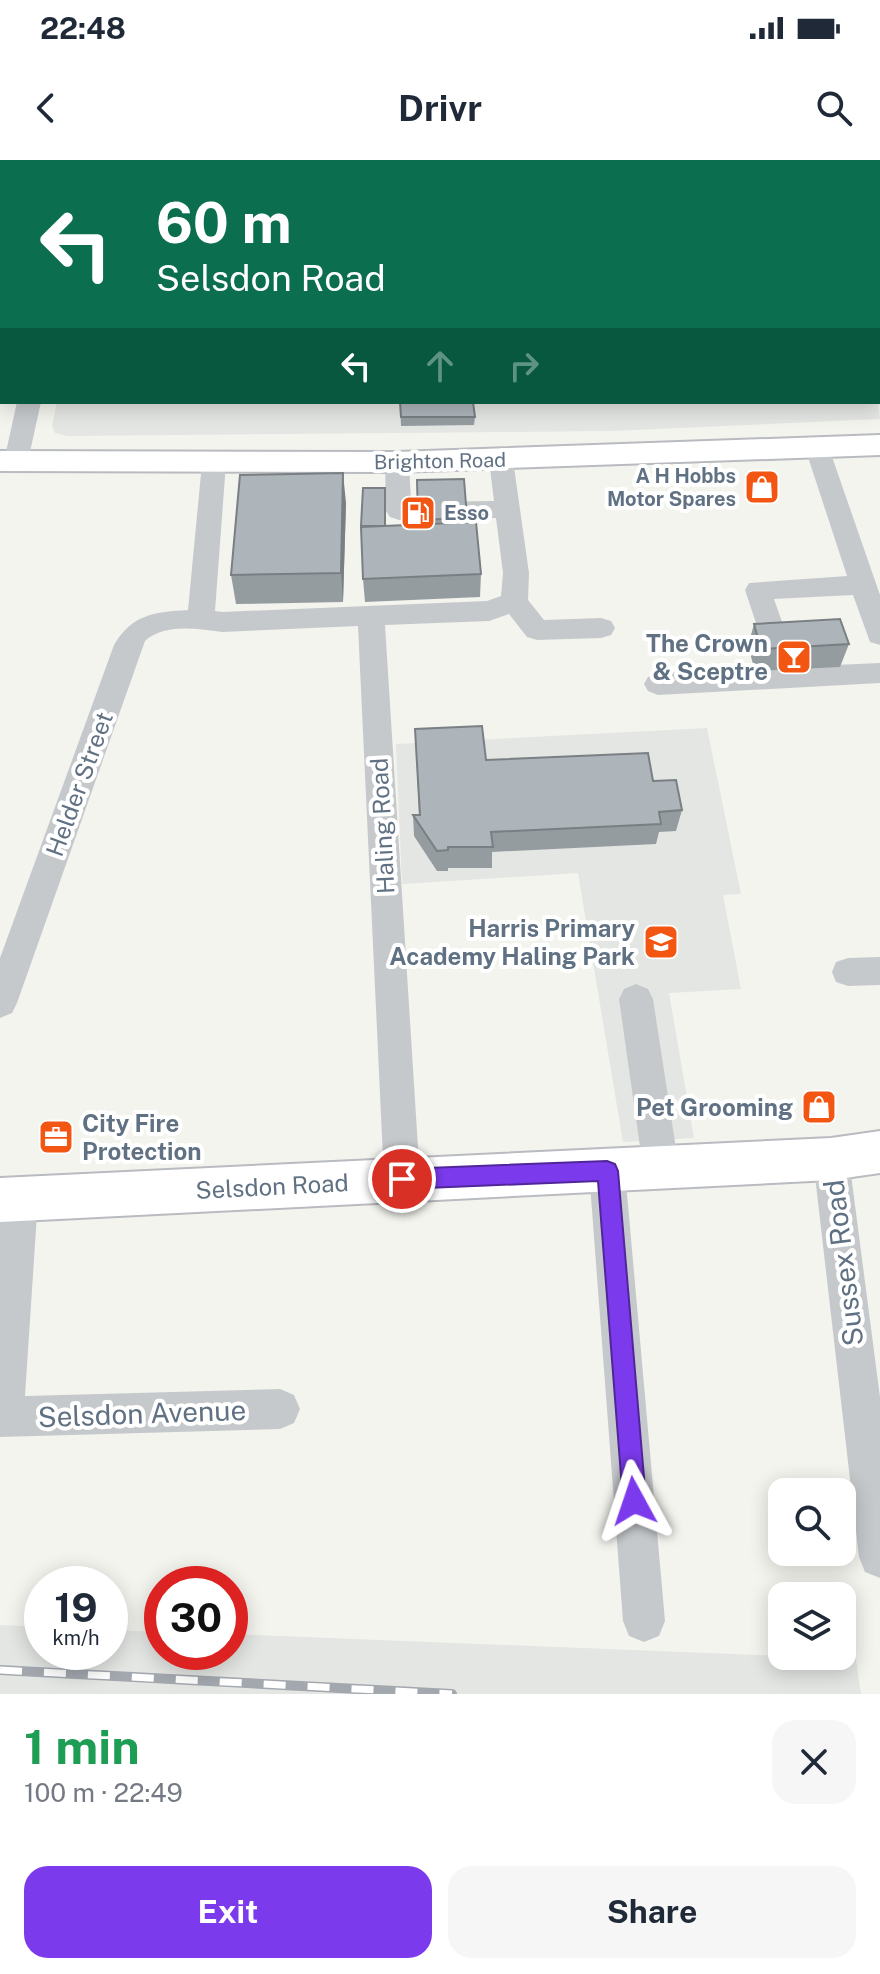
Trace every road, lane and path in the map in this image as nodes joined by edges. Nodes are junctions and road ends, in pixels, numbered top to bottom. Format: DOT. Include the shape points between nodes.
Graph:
graph roads {
  1 [pos="28,404"];
  2 [pos="880,445"];
  3 [pos="817,448"];
  4 [pos="501,460"];
  5 [pos="8,461"];
  6 [pos="397,462"];
  7 [pos="214,463"];
  8 [pos="508,509"];
  9 [pos="868,582"];
  10 [pos="514,602"];
  11 [pos="371,616"];
  12 [pos="202,618"];
  13 [pos="768,622"];
  14 [pos="601,628"];
  15 [pos="880,635"];
  16 [pos="880,673"];
  17 [pos="658,684"];
  18 [pos="636,999"];
  19 [pos="0,1003"];
  20 [pos="880,1152"];
  21 [pos="831,1159"];
  22 [pos="661,1168"];
  23 [pos="607,1171"];
  24 [pos="402,1179"];
  25 [pos="10,1199"];
  26 [pos="280,1409"];
  27 [pos="2,1417"];
  28 [pos="871,1422"];
  29 [pos="880,1557"];
  30 [pos="644,1621"];
  1 -- 5 [label="street"];
  2 -- 3 [label="main road, Brighton Road"];
  3 -- 4 [label="main road, Brighton Road"];
  3 -- 9 [label="street"];
  4 -- 6 [label="main road, Brighton Road"];
  4 -- 8 [label="street"];
  5 -- 7 [label="main road, Brighton Road"];
  6 -- 7 [label="main road, Brighton Road"];
  6 -- 8 [label="street" via="399,511"];
  7 -- 12 [label="street"];
  8 -- 10 [label="street"];
  9 -- 13 [label="street" via="758,590"];
  9 -- 15 [label="street"];
  10 -- 11 [label="street" via="489,611"];
  10 -- 14 [label="street" via="537,630"];
  11 -- 12 [label="street" via="222,622"];
  11 -- 24 [label="street, Haling Road"];
  12 -- 19 [label="street, Helder Street" via="150,622 128,645"];
  16 -- 17 [label="street"];
  18 -- 22 [label="street"];
  20 -- 21 [label="main road, Selsdon Road"];
  21 -- 22 [label="main road, Selsdon Road"];
  21 -- 28 [label="street, Sussex Road"];
  22 -- 23 [label="main road, Selsdon Road"];
  23 -- 24 [label="main road, Selsdon Road"];
  23 -- 30 [label="street"];
  24 -- 25 [label="main road, Selsdon Road"];
  25 -- 27 [label="street, Selsdon Avenue"];
  26 -- 27 [label="street, Selsdon Avenue"];
  28 -- 29 [label="street, Sussex Road"];
}
